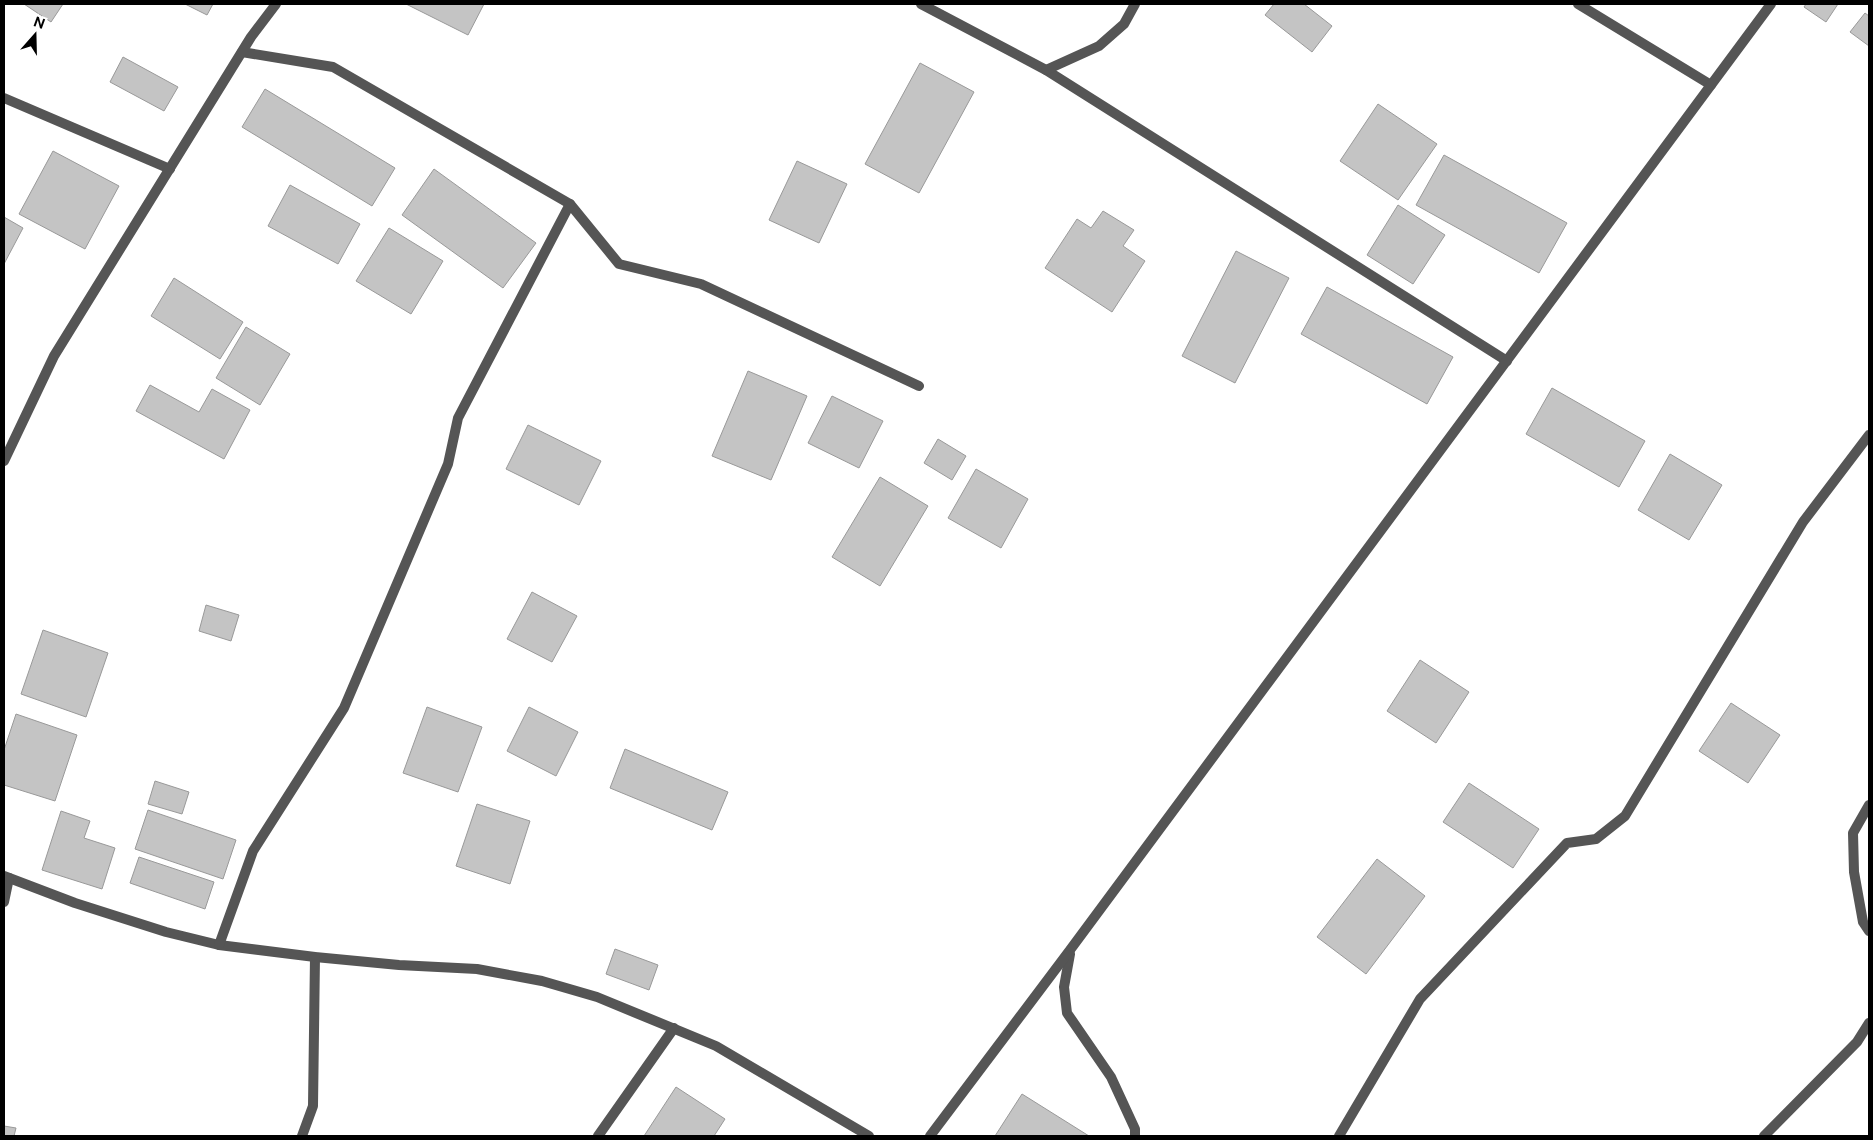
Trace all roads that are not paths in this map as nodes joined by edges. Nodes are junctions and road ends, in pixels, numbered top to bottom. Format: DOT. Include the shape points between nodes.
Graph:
graph roads {
  1 [pos="276,4"];
  2 [pos="921,4"];
  3 [pos="1135,4"];
  4 [pos="1578,4"];
  5 [pos="1771,4"];
  6 [pos="242,52"];
  7 [pos="1046,70"];
  8 [pos="1712,85"];
  9 [pos="4,98"];
  10 [pos="170,169"];
  11 [pos="570,204"];
  12 [pos="1507,361"];
  13 [pos="919,386"];
  14 [pos="1869,435"];
  15 [pos="4,461"];
  16 [pos="1869,805"];
  17 [pos="6,877"];
  18 [pos="4,902"];
  19 [pos="1869,931"];
  20 [pos="219,945"];
  21 [pos="1070,950"];
  22 [pos="315,957"];
  23 [pos="1869,1023"];
  24 [pos="674,1028"];
  25 [pos="302,1136"];
  26 [pos="598,1136"];
  27 [pos="869,1136"];
  28 [pos="930,1136"];
  29 [pos="1136,1136"];
  30 [pos="1339,1136"];
  31 [pos="1764,1136"];
  1 -- 6 [label="street"];
  2 -- 7 [label="street"];
  3 -- 7 [label="street" via="1124,24 1099,46"];
  4 -- 8 [label="street"];
  5 -- 8 [label="street"];
  6 -- 10 [label="street"];
  6 -- 11 [label="street" via="332,67"];
  7 -- 12 [label="street"];
  8 -- 12 [label="street"];
  9 -- 10 [label="street"];
  10 -- 15 [label="street" via="54,356"];
  11 -- 13 [label="street" via="619,264 701,284"];
  11 -- 20 [label="street" via="458,418 448,464 344,708 253,852"];
  12 -- 21 [label="street"];
  14 -- 30 [label="street" via="1803,522 1625,816 1596,839 1567,843 1420,999"];
  16 -- 19 [label="street" via="1853,832 1854,872 1863,922"];
  17 -- 18 [label="street"];
  17 -- 20 [label="street" via="84,906"];
  20 -- 22 [label="street"];
  21 -- 28 [label="street"];
  21 -- 29 [label="street" via="1064,987 1067,1013 1111,1077"];
  22 -- 24 [label="street" via="477,969 542,981 597,997"];
  22 -- 25 [label="street" via="313,1106"];
  23 -- 31 [label="street" via="1857,1042"];
  24 -- 26 [label="street"];
  24 -- 27 [label="street" via="716,1046"];
}
